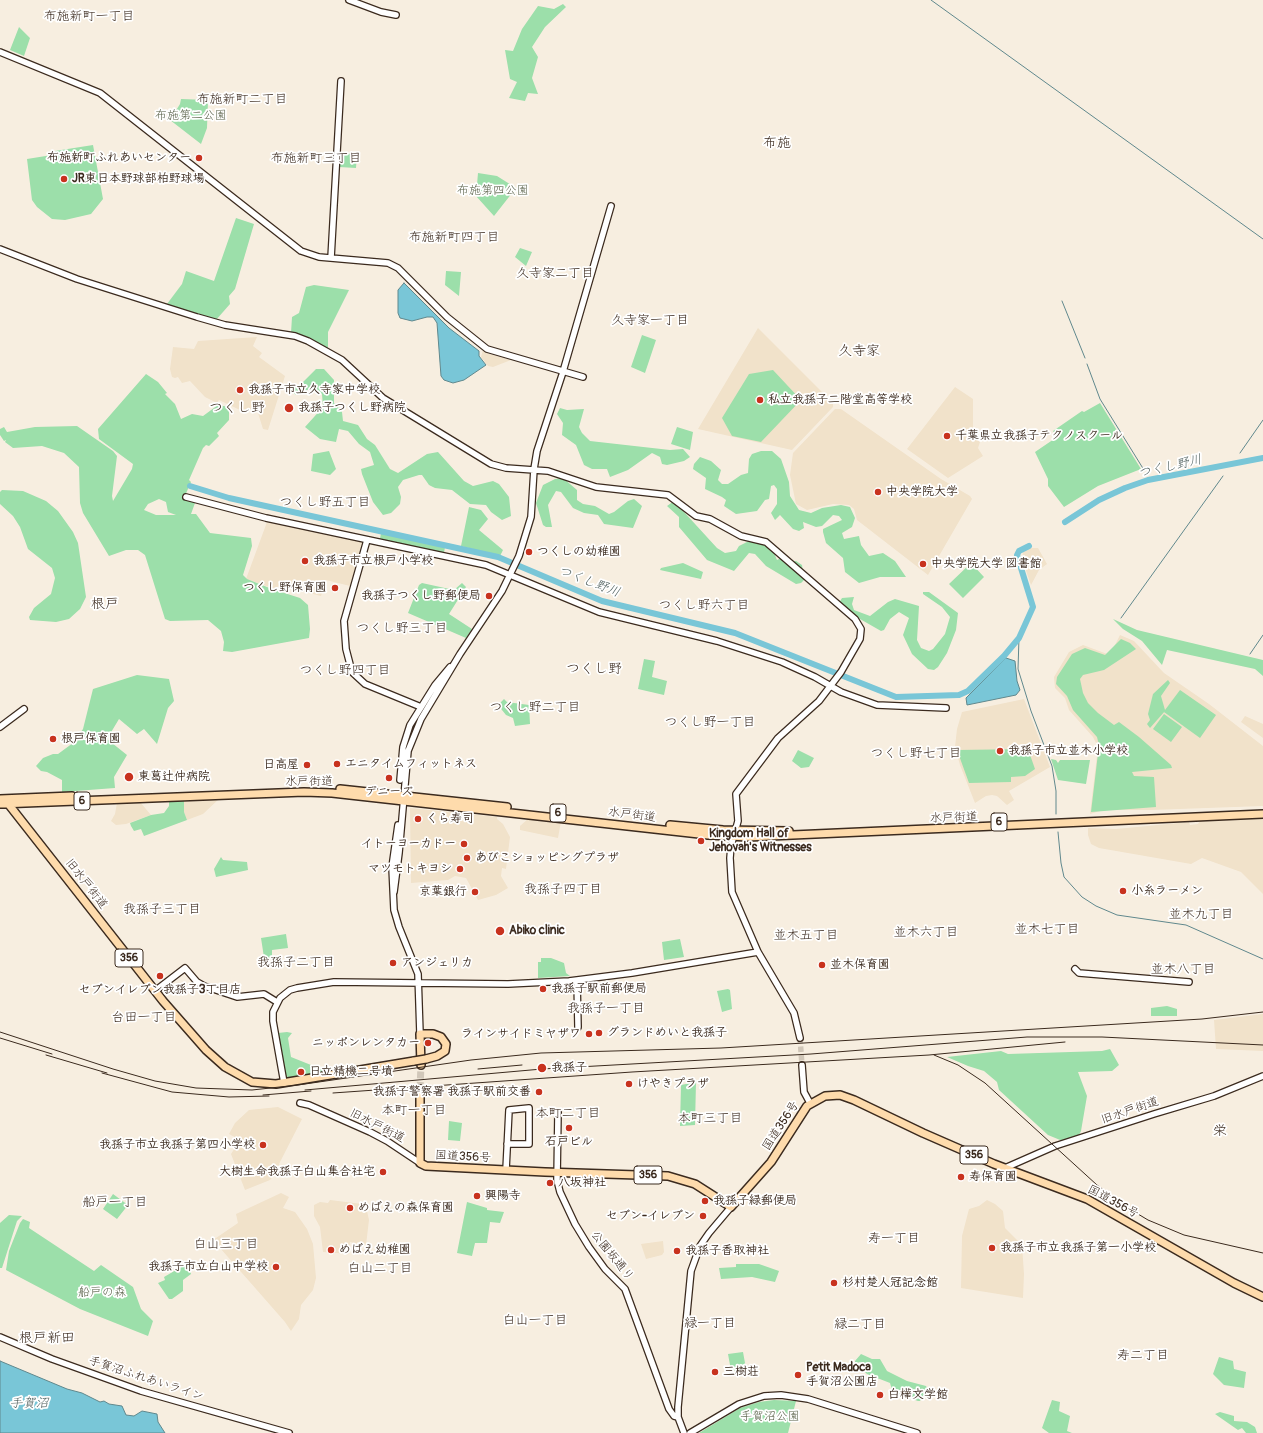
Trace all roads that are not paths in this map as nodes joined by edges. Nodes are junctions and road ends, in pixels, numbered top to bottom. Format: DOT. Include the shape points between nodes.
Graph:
graph roads {
  1 [pos="349,0"];
  2 [pos="396,14"];
  3 [pos="0,52"];
  4 [pos="341,82"];
  5 [pos="611,206"];
  6 [pos="0,249"];
  7 [pos="331,258"];
  8 [pos="563,372"];
  9 [pos="583,378"];
  10 [pos="534,469"];
  11 [pos="186,497"];
  12 [pos="367,540"];
  13 [pos="511,575"];
  14 [pos="457,659"];
  15 [pos="831,687"];
  16 [pos="421,707"];
  17 [pos="946,708"];
  18 [pos="24,709"];
  19 [pos="0,727"];
  20 [pos="401,798"];
  21 [pos="2,800"];
  22 [pos="22,804"];
  23 [pos="1263,810"];
  24 [pos="1263,814"];
  25 [pos="17,815"];
  26 [pos="734,834"];
  27 [pos="758,952"];
  28 [pos="1074,969"];
  29 [pos="577,980"];
  30 [pos="1189,982"];
  31 [pos="420,983"];
  32 [pos="155,991"];
  33 [pos="277,1002"];
  34 [pos="578,1027"];
  35 [pos="420,1034"];
  36 [pos="800,1038"];
  37 [pos="417,1063"];
  38 [pos="802,1065"];
  39 [pos="1263,1076"];
  40 [pos="284,1083"];
  41 [pos="420,1089"];
  42 [pos="300,1103"];
  43 [pos="810,1103"];
  44 [pos="558,1112"];
  45 [pos="508,1144"];
  46 [pos="420,1163"];
  47 [pos="1005,1168"];
  48 [pos="506,1170"];
  49 [pos="557,1173"];
  50 [pos="731,1207"];
  51 [pos="1263,1297"];
  52 [pos="0,1337"];
  53 [pos="678,1417"];
  54 [pos="289,1433"];
  55 [pos="684,1433"];
  56 [pos="690,1433"];
  57 [pos="917,1433"];
  1 -- 2 [label="street" via="381,12"];
  3 -- 7 [label="street" via="100,93 297,248 310,255"];
  4 -- 7 [label="street"];
  5 -- 8 [label="street"];
  6 -- 10 [label="street" via="77,279 197,318 304,339 342,360 383,398 434,428 479,459 501,467"];
  7 -- 8 [label="street" via="380,262 395,266 447,317 484,347"];
  8 -- 9 [label="street"];
  8 -- 10 [label="street" via="537,451"];
  10 -- 13 [label="street" via="530,522"];
  10 -- 15 [label="street" via="553,472 596,487 668,495 696,516 710,519 741,536 766,542 850,615 860,627 860,639"];
  11 -- 12 [label="street"];
  12 -- 13 [label="street" via="486,565"];
  12 -- 16 [label="street" via="344,621 346,649 352,672 364,684"];
  13 -- 14 [label="street"];
  13 -- 15 [label="street" via="599,612 717,641 782,662"];
  14 -- 16 [label="street"];
  14 -- 20 [label="street" via="414,734 406,761"];
  15 -- 17 [label="street" via="881,706"];
  15 -- 26 [label="street" via="778,738 737,792 738,821"];
  16 -- 20 [label="street" via="404,741"];
  18 -- 19 [label="street"];
  20 -- 21 [label="highway, 水戸街道 / 6" via="350,789 305,788"];
  20 -- 22 [label="highway, 水戸街道 / 6" via="304,792"];
  20 -- 26 [label="highway, 水戸街道 / 6"];
  20 -- 31 [label="street" via="394,910"];
  21 -- 22 [label="highway, 水戸街道 / 6"];
  21 -- 25 [label="highway, 旧水戸街道 / 356"];
  22 -- 25 [label="highway"];
  23 -- 26 [label="highway, 水戸街道 / 6"];
  24 -- 26 [label="highway, 水戸街道 / 6" via="1110,822"];
  25 -- 32 [label="highway, 旧水戸街道 / 356"];
  26 -- 27 [label="street" via="730,858 731,886"];
  27 -- 29 [label="street"];
  27 -- 36 [label="street" via="794,1013"];
  28 -- 30 [label="street" via="1079,973"];
  29 -- 31 [label="street" via="520,984"];
  29 -- 34 [label="street"];
  31 -- 33 [label="street" via="330,982 290,990"];
  31 -- 35 [label="street"];
  32 -- 33 [label="street" via="186,968 197,982 237,997 264,994"];
  32 -- 40 [label="highway, 旧水戸街道 / 356" via="218,1062 242,1078 257,1083"];
  33 -- 40 [label="street" via="273,1021"];
  35 -- 37 [label="highway"];
  35 -- 37 [label="highway, 356, bridge" via="437,1035 444,1039 446,1044 443,1053"];
  37 -- 40 [label="highway, 356"];
  38 -- 43 [label="street" via="804,1092"];
  39 -- 47 [label="street, 旧水戸街道" via="1214,1096 1055,1146"];
  41 -- 46 [label="highway, 国道356号"];
  42 -- 46 [label="street, 旧水戸街道" via="373,1134"];
  43 -- 47 [label="highway, 国道356号 / 356" via="825,1096 843,1096"];
  43 -- 50 [label="highway, 国道356号" via="771,1162"];
  44 -- 49 [label="street, 公園坂通り"];
  45 -- 45 [label="street" via="529,1144 529,1108 509,1110"];
  45 -- 48 [label="street"];
  46 -- 48 [label="highway, 国道356号 / 356" via="435,1168"];
  47 -- 51 [label="highway, 国道356号 / 356" via="1086,1199"];
  48 -- 49 [label="highway, 国道356号 / 356"];
  49 -- 50 [label="highway, 国道356号 / 356" via="676,1177 695,1184"];
  49 -- 53 [label="street, 公園坂通り" via="560,1192 579,1231 605,1269 625,1289 668,1409"];
  50 -- 53 [label="street" via="709,1233 697,1251 693,1264 689,1284"];
  52 -- 54 [label="street, 手賀沼ふれあいライン" via="141,1391"];
  53 -- 55 [label="street"];
  56 -- 57 [label="street" via="739,1404 764,1396 781,1395 808,1399"];
}
